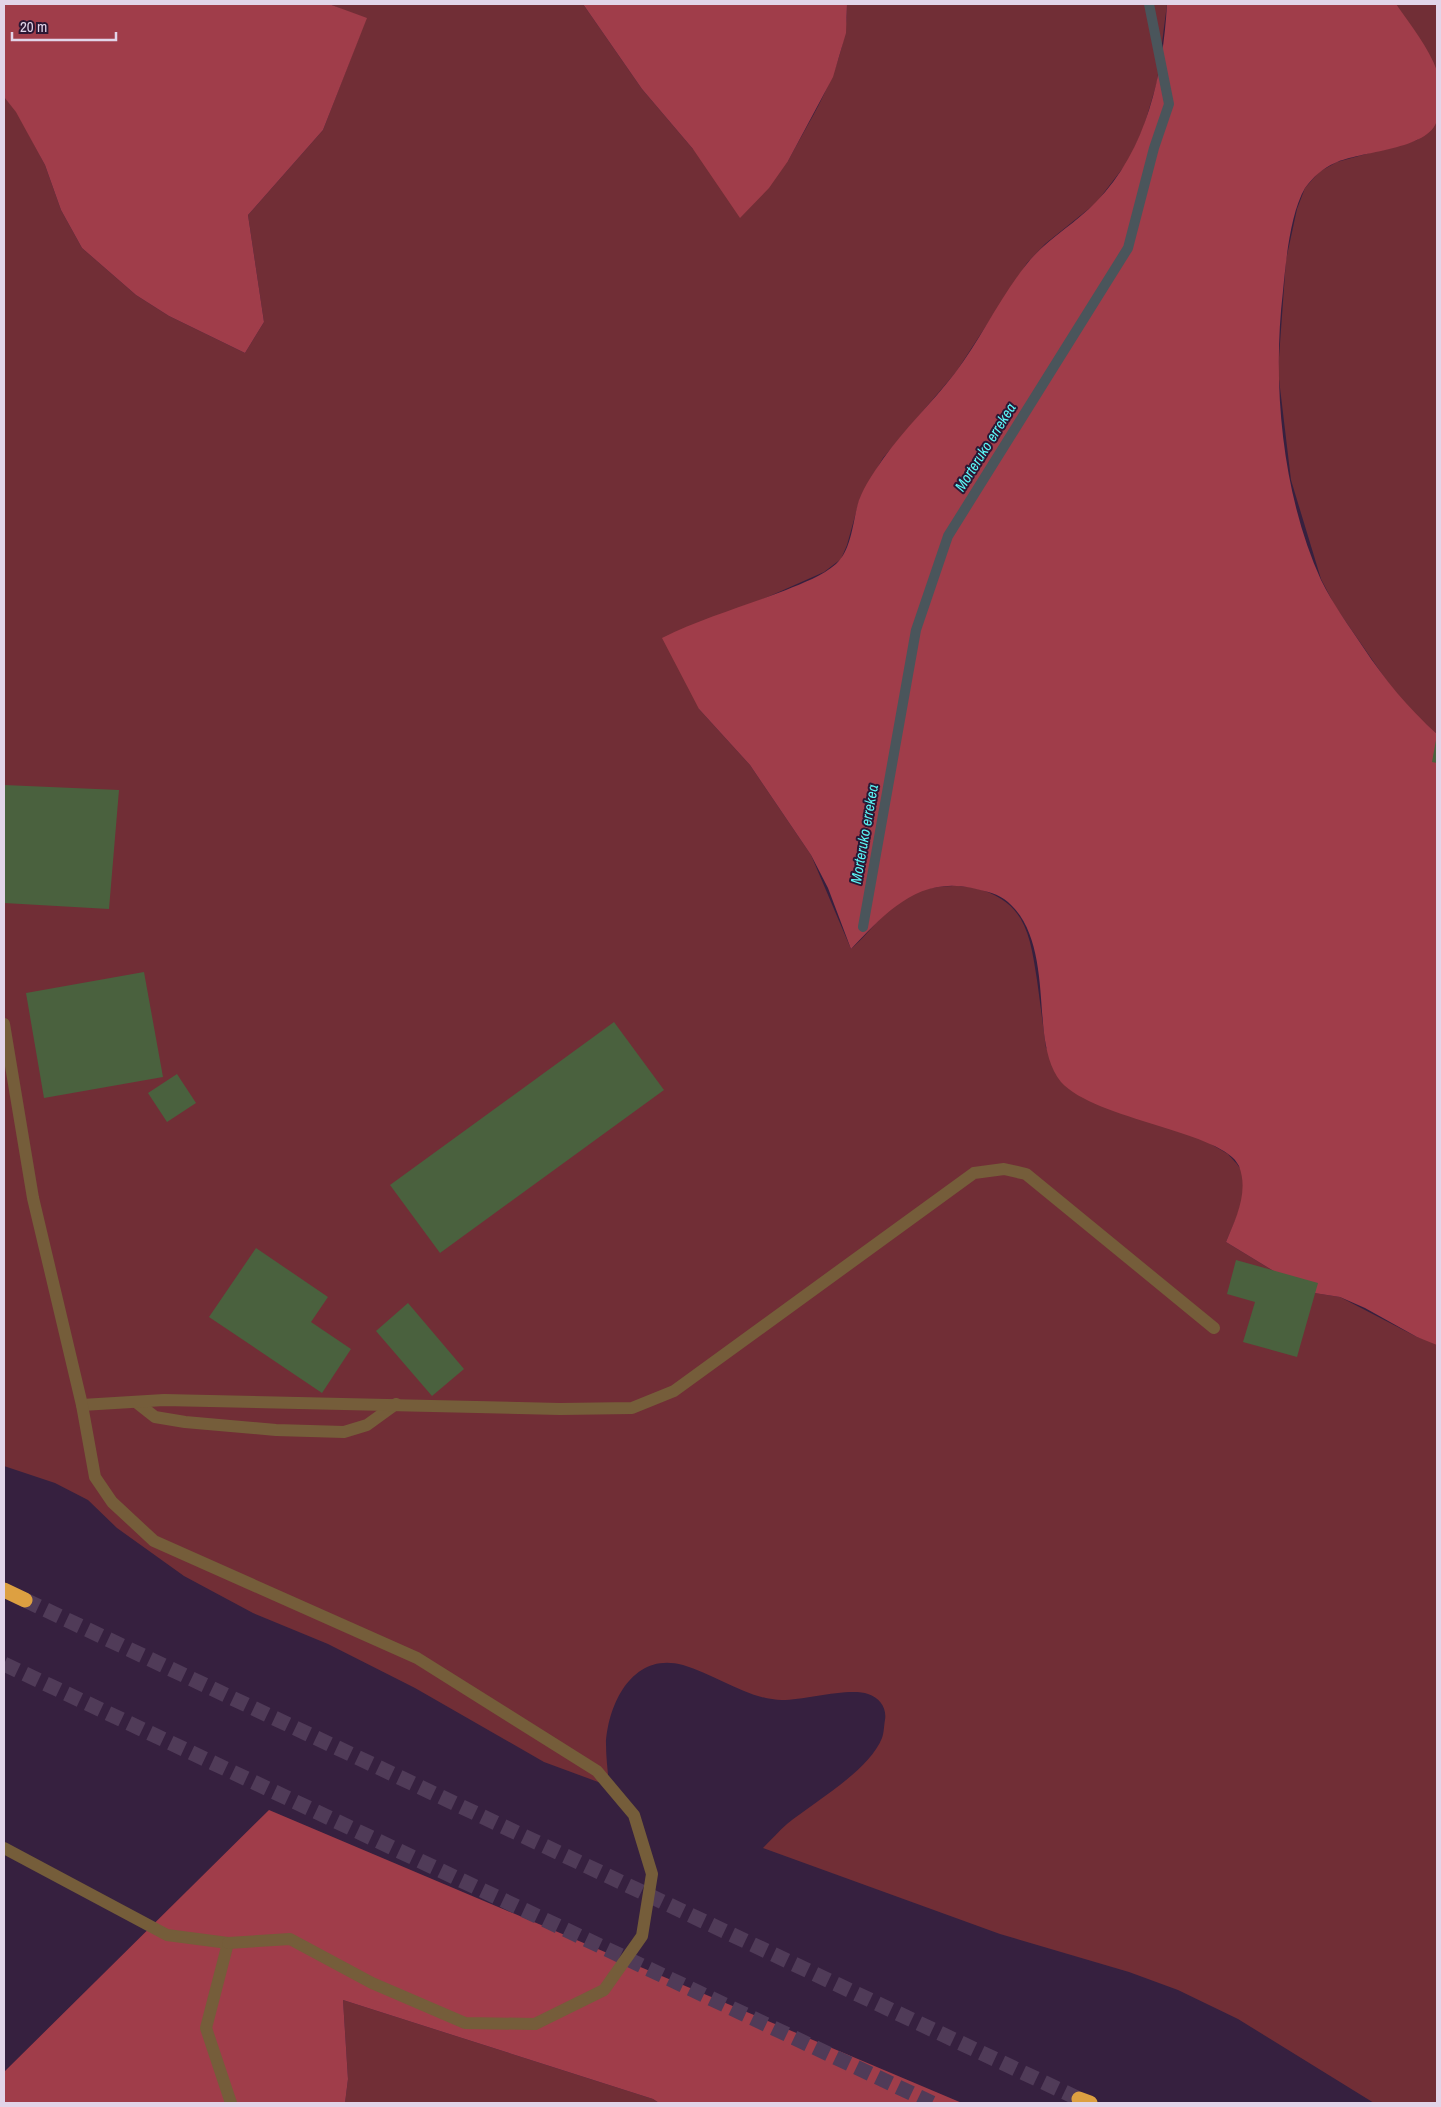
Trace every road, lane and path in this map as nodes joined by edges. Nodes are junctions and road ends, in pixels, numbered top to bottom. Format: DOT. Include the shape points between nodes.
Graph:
graph roads {
  1 [pos="4,1024"];
  2 [pos="1214,1328"];
  3 [pos="136,1402"];
  4 [pos="396,1404"];
  5 [pos="82,1405"];
  6 [pos="4,1590"];
  7 [pos="25,1600"];
  8 [pos="4,1848"];
  9 [pos="228,1943"];
  10 [pos="232,2103"];
  1 -- 5 [label="street" via="32,1198"];
  2 -- 4 [label="street" via="1026,1174 1004,1169 974,1173 674,1391 632,1408"];
  3 -- 4 [label="street"];
  3 -- 4 [label="street" via="155,1417 185,1422 344,1432 367,1426"];
  3 -- 5 [label="street"];
  5 -- 9 [label="street" via="95,1477 112,1502 154,1541 417,1658 598,1771 634,1815 652,1874 642,1936 604,1990 535,2024 465,2023 372,1984 290,1939"];
  6 -- 7 [label="highway"];
  8 -- 9 [label="street" via="167,1935"];
  9 -- 10 [label="street" via="206,2028"];
}
